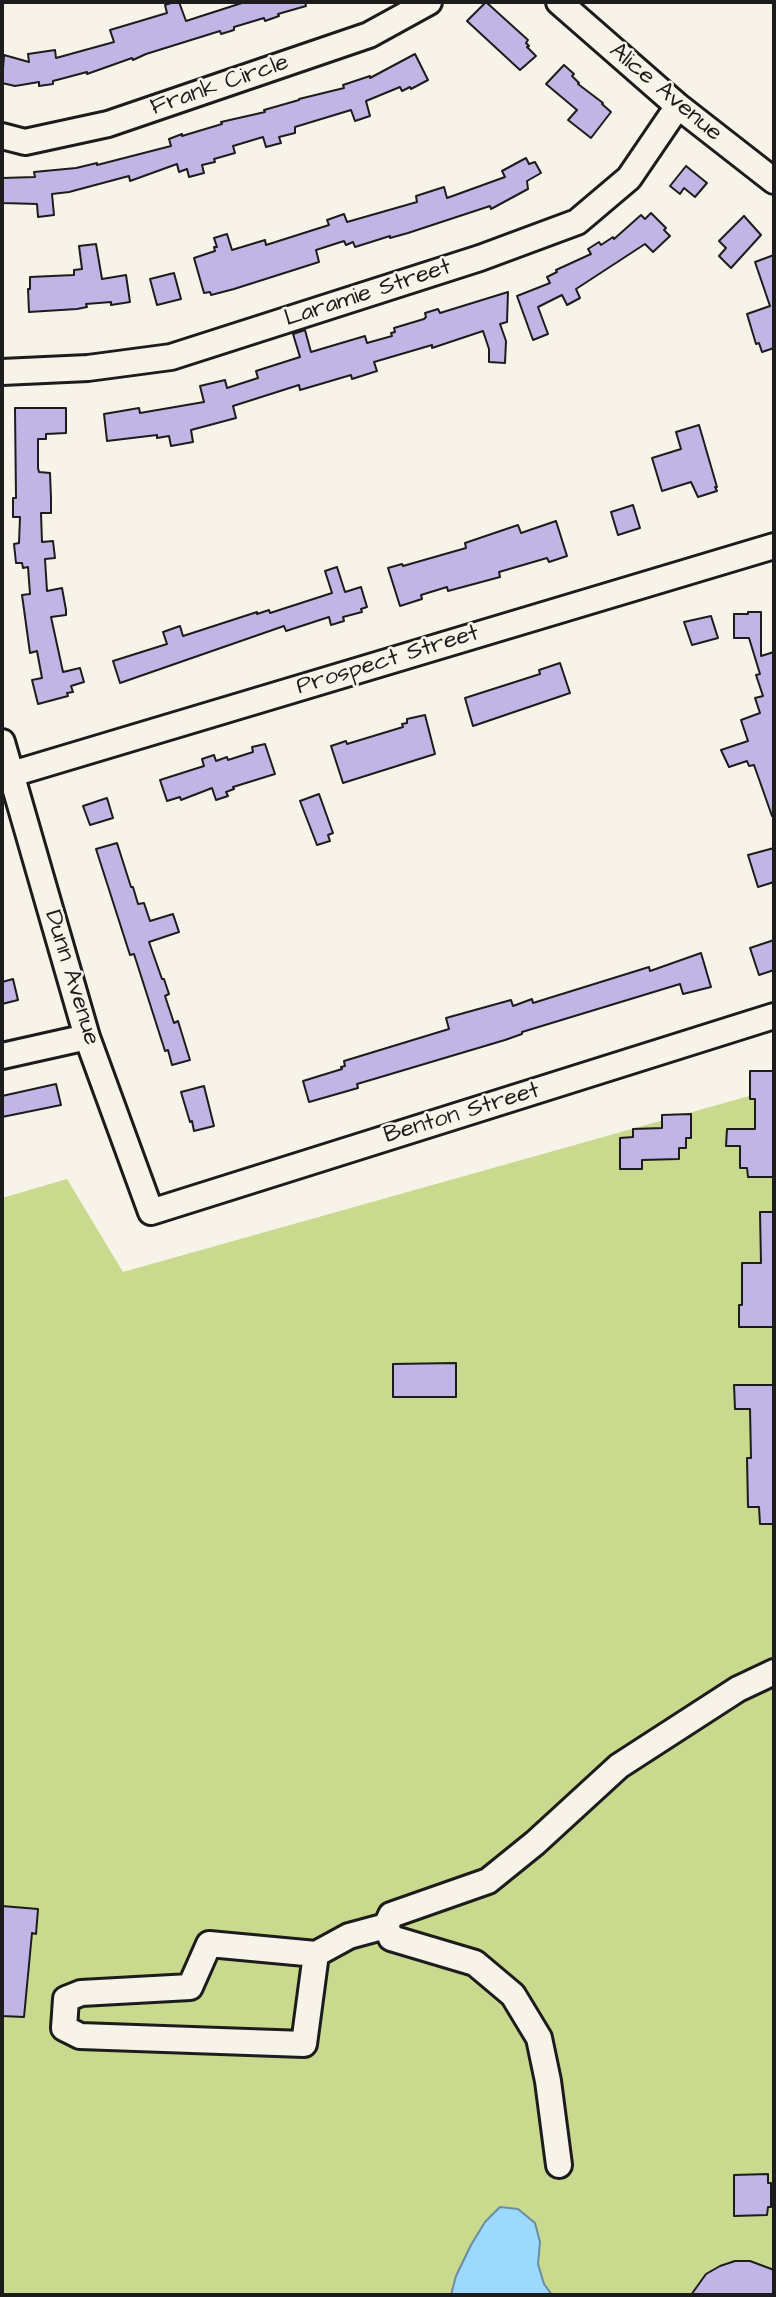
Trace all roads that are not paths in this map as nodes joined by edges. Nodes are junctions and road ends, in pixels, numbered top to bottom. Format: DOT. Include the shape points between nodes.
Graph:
graph roads {
  1 [pos="429,2"];
  2 [pos="559,2"];
  3 [pos="678,106"];
  4 [pos="2,136"];
  5 [pos="774,181"];
  6 [pos="2,372"];
  7 [pos="774,546"];
  8 [pos="2,742"];
  9 [pos="6,775"];
  10 [pos="774,1016"];
  11 [pos="87,1037"];
  12 [pos="2,1056"];
  13 [pos="151,1212"];
  14 [pos="774,1672"];
  15 [pos="386,1926"];
  16 [pos="317,1954"];
  17 [pos="559,2165"];
  1 -- 4 [label="street, Frank Circle" via="369,35 108,124 25,142"];
  2 -- 3 [label="street, Alice Avenue"];
  3 -- 5 [label="street, Alice Avenue"];
  3 -- 6 [label="street, Laramie Street" via="629,178 577,222 480,258 171,357 88,368"];
  7 -- 9 [label="street, Prospect Street"];
  8 -- 9 [label="street, Dunn Avenue"];
  9 -- 11 [label="street, Dunn Avenue"];
  10 -- 13 [label="street, Benton Street"];
  11 -- 12 [label="street"];
  11 -- 13 [label="street, Dunn Avenue"];
  14 -- 15 [label="street" via="738,1689 619,1766 488,1881 391,1915"];
  15 -- 16 [label="street" via="349,1936"];
  15 -- 17 [label="street" via="391,1938 475,1963 513,1994 539,2038"];
  16 -- 16 [label="street" via="209,1944 190,1987 80,1993 66,1999 64,2028 80,2036 304,2044"];
}
